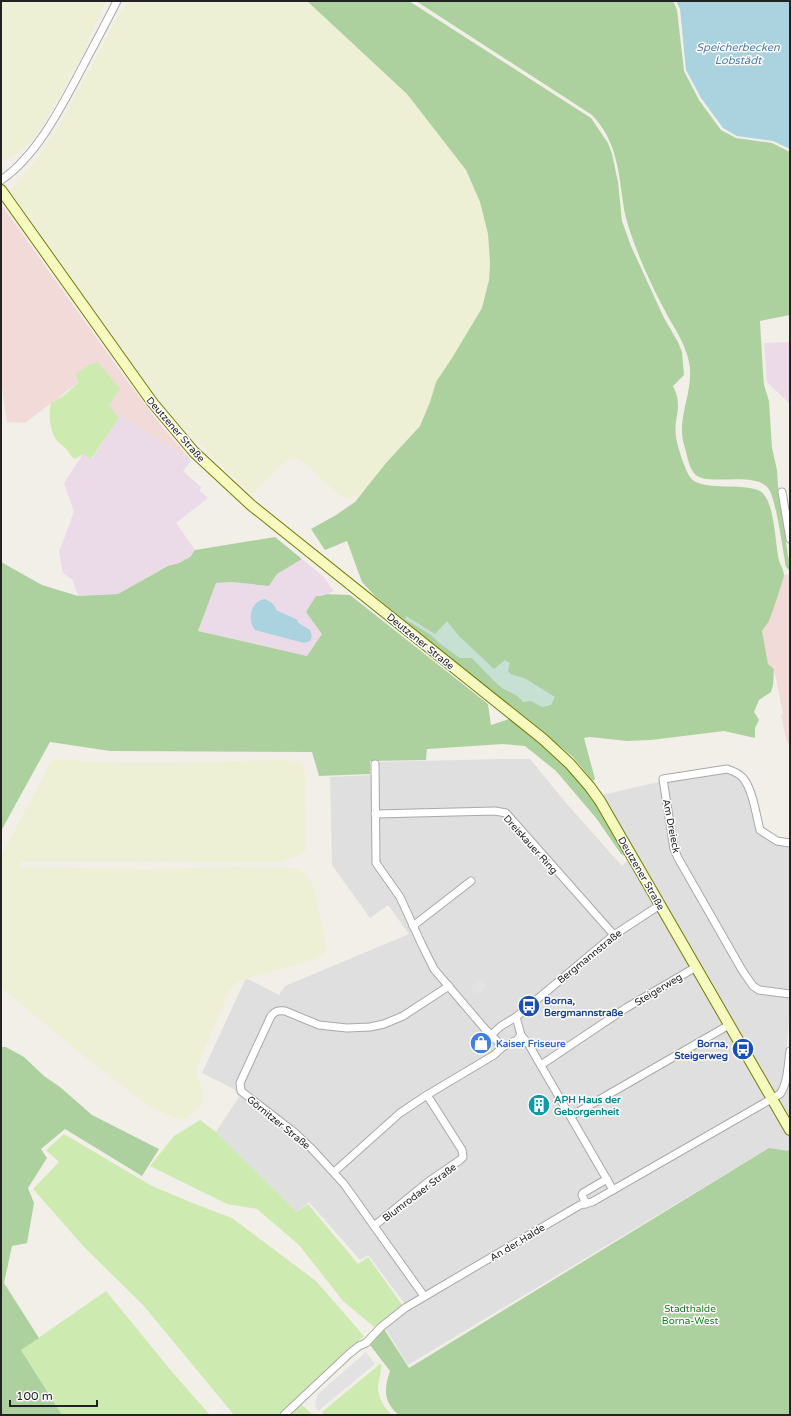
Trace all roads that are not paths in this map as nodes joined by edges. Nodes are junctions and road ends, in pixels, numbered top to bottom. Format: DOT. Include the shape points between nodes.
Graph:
graph roads {
  1 [pos="117,1"];
  2 [pos="1,180"];
  3 [pos="1,190"];
  4 [pos="782,492"];
  5 [pos="790,539"];
  6 [pos="375,764"];
  7 [pos="375,814"];
  8 [pos="790,843"];
  9 [pos="471,881"];
  10 [pos="660,904"];
  11 [pos="413,926"];
  12 [pos="614,935"];
  13 [pos="696,967"];
  14 [pos="449,986"];
  15 [pos="790,994"];
  16 [pos="516,1017"];
  17 [pos="729,1025"];
  18 [pos="491,1034"];
  19 [pos="521,1034"];
  20 [pos="504,1046"];
  21 [pos="790,1051"];
  22 [pos="541,1065"];
  23 [pos="789,1071"];
  24 [pos="427,1095"];
  25 [pos="772,1099"];
  26 [pos="571,1116"];
  27 [pos="790,1130"];
  28 [pos="334,1172"];
  29 [pos="607,1179"];
  30 [pos="613,1190"];
  31 [pos="586,1204"];
  32 [pos="374,1226"];
  33 [pos="424,1296"];
  34 [pos="284,1415"];
  1 -- 2 [label="street" via="53,120 35,146 8,176"];
  3 -- 10 [label="main road, Deutzener Straße" via="152,402 194,452 251,504 560,754 590,786 600,801"];
  4 -- 5 [label="street"];
  6 -- 7 [label="street"];
  7 -- 11 [label="street" via="376,863 400,896"];
  7 -- 12 [label="street, Dreiskauer Ring" via="501,811"];
  8 -- 15 [label="street, Am Dreieck" via="777,841 760,830 750,790 737,772 727,769 663,779 676,854 742,970 759,990"];
  9 -- 11 [label="street"];
  10 -- 12 [label="street, Bergmannstraße"];
  10 -- 13 [label="main road, Deutzener Straße"];
  11 -- 14 [label="street" via="431,964"];
  12 -- 16 [label="street, Bergmannstraße"];
  13 -- 17 [label="main road, Deutzener Straße"];
  13 -- 22 [label="street, Steigerweg" via="626,1008"];
  14 -- 18 [label="street"];
  14 -- 28 [label="street, Görnitzer Straße" via="403,1016 370,1027 324,1026 281,1011 274,1012 271,1016 240,1083 241,1091 294,1132"];
  16 -- 18 [label="street, Bergmannstraße"];
  16 -- 19 [label="street"];
  17 -- 25 [label="main road, Deutzener Straße"];
  17 -- 26 [label="street"];
  18 -- 20 [label="street"];
  19 -- 20 [label="street" via="517,1040"];
  19 -- 22 [label="street"];
  20 -- 24 [label="street" via="494,1055"];
  21 -- 23 [label="street"];
  22 -- 26 [label="street"];
  23 -- 25 [label="street" via="783,1090"];
  24 -- 28 [label="street" via="400,1113"];
  24 -- 32 [label="street, Blumrodaer Straße" via="462,1150 463,1157"];
  25 -- 27 [label="main road, Deutzener Straße"];
  25 -- 30 [label="street, An der Halde"];
  26 -- 29 [label="street"];
  28 -- 32 [label="street, Görnitzer Straße"];
  29 -- 30 [label="street"];
  29 -- 31 [label="street" via="582,1195"];
  30 -- 31 [label="street, An der Halde"];
  31 -- 33 [label="street, An der Halde" via="580,1205"];
  32 -- 33 [label="street, Görnitzer Straße"];
  33 -- 34 [label="street, An der Halde" via="391,1318"];
}
